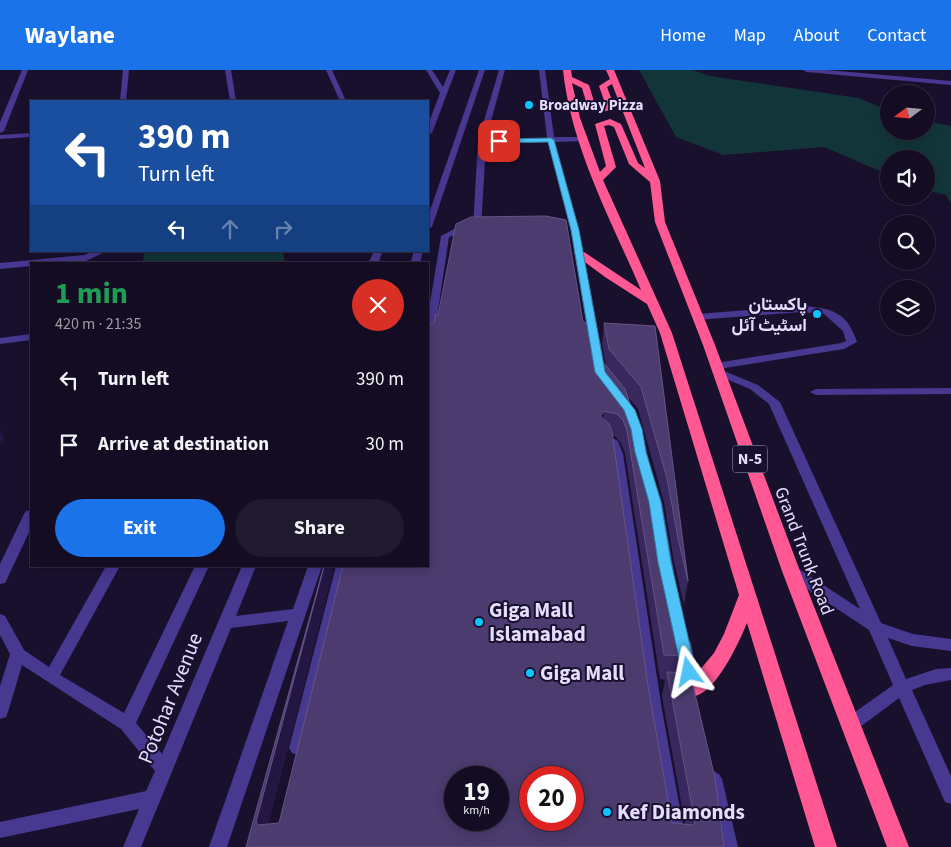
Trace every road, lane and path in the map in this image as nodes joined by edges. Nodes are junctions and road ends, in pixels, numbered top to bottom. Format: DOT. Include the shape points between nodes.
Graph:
graph roads {
  1 [pos="25,70"];
  2 [pos="126,70"];
  3 [pos="228,70"];
  4 [pos="329,70"];
  5 [pos="429,70"];
  6 [pos="453,70"];
  7 [pos="482,70"];
  8 [pos="502,70"];
  9 [pos="542,70"];
  10 [pos="806,70"];
  11 [pos="888,70"];
  12 [pos="567,74"];
  13 [pos="611,75"];
  14 [pos="951,76"];
  15 [pos="951,83"];
  16 [pos="444,94"];
  17 [pos="123,100"];
  18 [pos="233,100"];
  19 [pos="343,100"];
  20 [pos="429,130"];
  21 [pos="0,131"];
  22 [pos="30,135"];
  23 [pos="0,137"];
  24 [pos="584,139"];
  25 [pos="551,140"];
  26 [pos="482,141"];
  27 [pos="598,180"];
  28 [pos="655,181"];
  29 [pos="429,224"];
  30 [pos="101,252"];
  31 [pos="580,254"];
  32 [pos="43,262"];
  33 [pos="30,263"];
  34 [pos="0,266"];
  35 [pos="652,302"];
  36 [pos="697,317"];
  37 [pos="30,337"];
  38 [pos="429,338"];
  39 [pos="0,341"];
  40 [pos="717,369"];
  41 [pos="605,379"];
  42 [pos="951,391"];
  43 [pos="816,392"];
  44 [pos="620,398"];
  45 [pos="606,438"];
  46 [pos="30,516"];
  47 [pos="112,567"];
  48 [pos="202,567"];
  49 [pos="249,567"];
  50 [pos="315,567"];
  51 [pos="343,567"];
  52 [pos="791,571"];
  53 [pos="0,578"];
  54 [pos="671,589"];
  55 [pos="748,594"];
  56 [pos="300,614"];
  57 [pos="0,620"];
  58 [pos="225,623"];
  59 [pos="679,626"];
  60 [pos="877,628"];
  61 [pos="951,645"];
  62 [pos="18,654"];
  63 [pos="951,674"];
  64 [pos="51,677"];
  65 [pos="902,685"];
  66 [pos="652,687"];
  67 [pos="679,689"];
  68 [pos="697,708"];
  69 [pos="0,712"];
  70 [pos="127,724"];
  71 [pos="850,725"];
  72 [pos="294,762"];
  73 [pos="710,764"];
  74 [pos="165,770"];
  75 [pos="951,796"];
  76 [pos="153,798"];
  77 [pos="0,830"];
  78 [pos="132,847"];
  79 [pos="218,847"];
  80 [pos="678,847"];
  81 [pos="729,847"];
  82 [pos="826,847"];
  83 [pos="898,847"];
  1 -- 21 [label="street"];
  2 -- 17 [label="street"];
  3 -- 18 [label="street"];
  4 -- 19 [label="street"];
  5 -- 16 [label="street"];
  6 -- 16 [label="street"];
  7 -- 29 [label="street"];
  8 -- 26 [label="street"];
  9 -- 25 [label="street"];
  10 -- 15 [label="street"];
  11 -- 14 [label="street"];
  12 -- 13 [label="highway" via="586,87 591,106 599,110 610,106 603,86"];
  12 -- 24 [label="highway, N-5" via="570,96"];
  13 -- 28 [label="highway, Grand Trunk Road / N-5"];
  16 -- 20 [label="street" via="437,104"];
  22 -- 23 [label="street"];
  24 -- 25 [label="street"];
  24 -- 27 [label="highway, N-5"];
  25 -- 26 [label="street"];
  25 -- 31 [label="street" via="571,230"];
  26 -- 38 [label="street" via="482,229 445,236"];
  27 -- 28 [label="highway" via="611,166 599,124 604,122 618,126 634,164"];
  27 -- 35 [label="highway, N-5"];
  28 -- 36 [label="highway, Grand Trunk Road / N-5" via="660,222"];
  30 -- 32 [label="street" via="86,258"];
  31 -- 35 [label="highway"];
  31 -- 41 [label="street" via="600,372"];
  33 -- 34 [label="street"];
  35 -- 55 [label="highway, N-5" via="666,333"];
  36 -- 40 [label="highway, Grand Trunk Road / N-5"];
  36 -- 40 [label="street" via="813,309 832,314 852,337 852,342 844,346"];
  37 -- 39 [label="street"];
  40 -- 52 [label="highway, Grand Trunk Road / N-5"];
  40 -- 60 [label="street" via="774,402"];
  42 -- 43 [label="street"];
  44 -- 54 [label="street" via="630,410 636,429 655,502"];
  45 -- 66 [label="street" via="614,444 617,454"];
  46 -- 53 [label="street"];
  47 -- 64 [label="street"];
  48 -- 70 [label="street"];
  49 -- 58 [label="street, Potohar Avenue"];
  50 -- 56 [label="street"];
  51 -- 72 [label="street"];
  52 -- 60 [label="street"];
  52 -- 71 [label="highway, Grand Trunk Road / N-5"];
  55 -- 67 [label="highway" via="734,636 707,679"];
  55 -- 82 [label="highway, N-5"];
  56 -- 58 [label="street"];
  56 -- 79 [label="street"];
  57 -- 62 [label="street"];
  58 -- 74 [label="street, Potohar Avenue"];
  59 -- 67 [label="street"];
  60 -- 61 [label="street" via="912,640"];
  60 -- 65 [label="street"];
  62 -- 64 [label="street"];
  62 -- 69 [label="street"];
  63 -- 65 [label="street"];
  64 -- 70 [label="street"];
  65 -- 71 [label="street"];
  65 -- 75 [label="street"];
  66 -- 67 [label="street"];
  66 -- 80 [label="street"];
  67 -- 68 [label="street"];
  70 -- 74 [label="street"];
  71 -- 83 [label="highway, Grand Trunk Road / N-5"];
  73 -- 81 [label="street"];
  74 -- 76 [label="street, Potohar Avenue"];
  76 -- 77 [label="street"];
  76 -- 78 [label="street, Potohar Avenue"];
}
